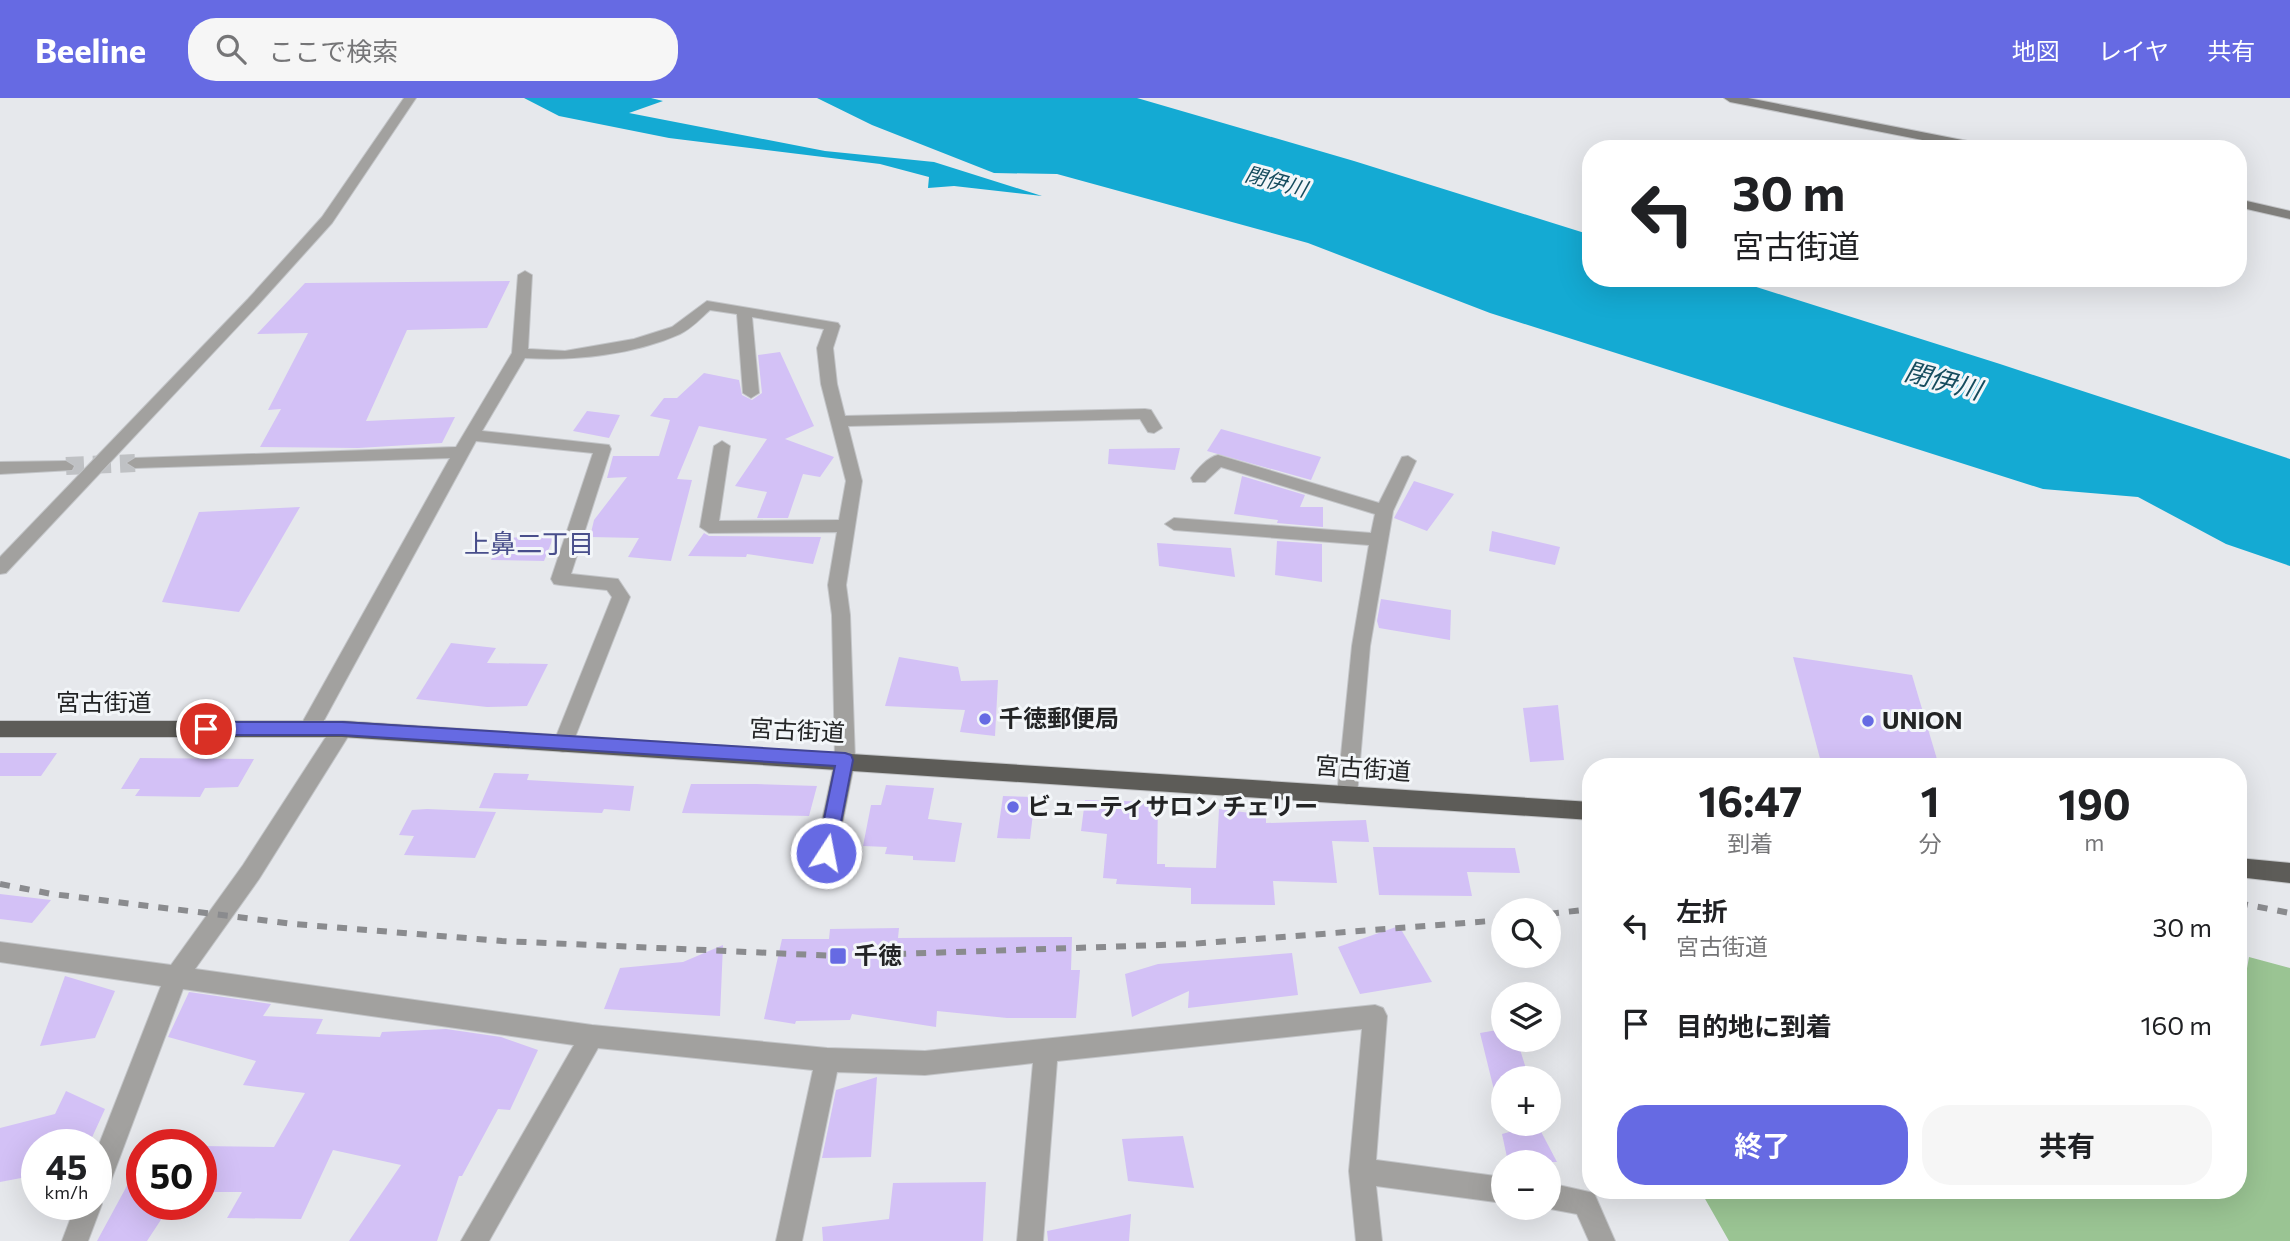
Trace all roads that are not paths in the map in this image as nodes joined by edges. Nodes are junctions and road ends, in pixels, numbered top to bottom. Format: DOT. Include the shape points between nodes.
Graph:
graph roads {
  1 [pos="410,98"];
  2 [pos="1730,98"];
  3 [pos="1942,140"];
  4 [pos="2247,205"];
  5 [pos="2290,215"];
  6 [pos="525,275"];
  7 [pos="744,312"];
  8 [pos="520,353"];
  9 [pos="751,393"];
  10 [pos="839,421"];
  11 [pos="1154,428"];
  12 [pos="471,435"];
  13 [pos="722,446"];
  14 [pos="461,452"];
  15 [pos="1408,461"];
  16 [pos="135,463"];
  17 [pos="66,466"];
  18 [pos="0,468"];
  19 [pos="1199,478"];
  20 [pos="1384,511"];
  21 [pos="1174,524"];
  22 [pos="847,526"];
  23 [pos="1379,540"];
  24 [pos="0,568"];
  25 [pos="0,729"];
  26 [pos="309,729"];
  27 [pos="342,729"];
  28 [pos="563,744"];
  29 [pos="845,760"];
  30 [pos="1347,794"];
  31 [pos="1582,810"];
  32 [pos="2247,868"];
  33 [pos="2290,873"];
  34 [pos="821,876"];
  35 [pos="0,952"];
  36 [pos="176,977"];
  37 [pos="593,1036"];
  38 [pos="1046,1050"];
  39 [pos="827,1060"];
  40 [pos="112,1144"];
  41 [pos="1362,1171"];
  42 [pos="1491,1188"];
  43 [pos="1561,1198"];
  44 [pos="83,1220"];
  45 [pos="75,1241"];
  46 [pos="474,1241"];
  47 [pos="789,1241"];
  48 [pos="1030,1241"];
  49 [pos="1369,1241"];
  50 [pos="1602,1241"];
  1 -- 24 [label="street" via="341,202 253,302"];
  2 -- 3 [label="main road"];
  4 -- 5 [label="main road"];
  6 -- 8 [label="street"];
  7 -- 8 [label="street" via="707,305 677,330 637,343 565,356"];
  7 -- 9 [label="street"];
  7 -- 10 [label="street" via="833,326 825,348"];
  8 -- 12 [label="street"];
  10 -- 11 [label="street" via="1145,414"];
  10 -- 22 [label="street" via="853,481"];
  12 -- 14 [label="street"];
  12 -- 28 [label="street" via="604,449 559,579 612,584 621,597"];
  13 -- 22 [label="street" via="709,527"];
  14 -- 16 [label="street"];
  14 -- 26 [label="street"];
  15 -- 20 [label="street"];
  17 -- 18 [label="street"];
  19 -- 20 [label="street" via="1218,460"];
  20 -- 23 [label="street"];
  21 -- 23 [label="street"];
  22 -- 29 [label="street" via="837,585"];
  23 -- 30 [label="street" via="1361,646"];
  25 -- 26 [label="highway, 宮古街道"];
  26 -- 27 [label="highway, 宮古街道"];
  27 -- 28 [label="highway, 宮古街道"];
  27 -- 36 [label="street" via="251,872"];
  28 -- 29 [label="highway, 宮古街道"];
  29 -- 30 [label="highway, 宮古街道"];
  29 -- 34 [label="main road"];
  30 -- 31 [label="highway, 宮古街道"];
  32 -- 33 [label="highway"];
  35 -- 36 [label="street"];
  36 -- 37 [label="street"];
  36 -- 40 [label="street"];
  37 -- 39 [label="street"];
  37 -- 46 [label="street"];
  38 -- 39 [label="street" via="926,1063"];
  38 -- 41 [label="street" via="1375,1016"];
  38 -- 48 [label="street"];
  39 -- 47 [label="street"];
  41 -- 42 [label="street"];
  41 -- 49 [label="street"];
  43 -- 50 [label="street" via="1585,1202"];
  44 -- 45 [label="street"];
}
